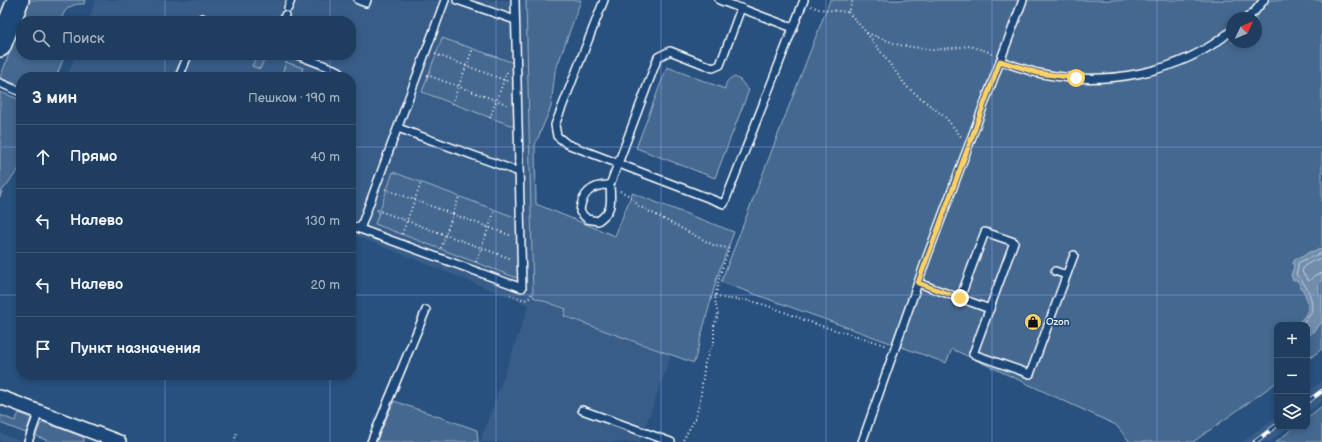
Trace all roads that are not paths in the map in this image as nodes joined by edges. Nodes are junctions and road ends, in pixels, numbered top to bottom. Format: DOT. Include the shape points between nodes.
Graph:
graph roads {
  1 [pos="18,0"];
  2 [pos="290,0"];
  3 [pos="358,0"];
  4 [pos="367,0"];
  5 [pos="445,0"];
  6 [pos="457,0"];
  7 [pos="515,0"];
  8 [pos="604,0"];
  9 [pos="719,0"];
  10 [pos="804,0"];
  11 [pos="1023,0"];
  12 [pos="1264,0"];
  13 [pos="741,8"];
  14 [pos="1254,12"];
  15 [pos="285,14"];
  16 [pos="516,20"];
  17 [pos="793,28"];
  18 [pos="1226,35"];
  19 [pos="0,46"];
  20 [pos="186,60"];
  21 [pos="310,60"];
  22 [pos="1000,61"];
  23 [pos="181,72"];
  24 [pos="338,72"];
  25 [pos="0,83"];
  26 [pos="16,90"];
  27 [pos="398,128"];
  28 [pos="618,162"];
  29 [pos="519,172"];
  30 [pos="610,186"];
  31 [pos="356,227"];
  32 [pos="360,229"];
  33 [pos="1074,255"];
  34 [pos="1055,271"];
  35 [pos="1066,275"];
  36 [pos="918,283"];
  37 [pos="960,298"];
  38 [pos="990,309"];
  39 [pos="426,310"];
  40 [pos="0,397"];
  41 [pos="582,410"];
  42 [pos="39,412"];
  43 [pos="28,442"];
  44 [pos="119,442"];
  45 [pos="371,442"];
  46 [pos="671,442"];
  47 [pos="862,442"];
  1 -- 19 [label="main road"];
  2 -- 15 [label="lane"];
  3 -- 4 [label="lane" via="366,3"];
  5 -- 27 [label="lane"];
  6 -- 16 [label="lane"];
  7 -- 16 [label="lane"];
  8 -- 28 [label="lane" via="555,125 557,136 567,144"];
  9 -- 13 [label="lane"];
  10 -- 17 [label="lane"];
  11 -- 22 [label="lane"];
  12 -- 14 [label="lane"];
  13 -- 17 [label="lane"];
  13 -- 28 [label="lane" via="720,65 713,68 670,51 658,57"];
  16 -- 29 [label="lane"];
  17 -- 28 [label="lane" via="724,204"];
  18 -- 22 [label="lane" via="1191,56 1154,70 1116,78 1076,78 1038,73"];
  20 -- 23 [label="lane"];
  21 -- 24 [label="lane"];
  22 -- 36 [label="lane"];
  25 -- 26 [label="lane"];
  27 -- 29 [label="lane"];
  27 -- 32 [label="lane"];
  28 -- 30 [label="lane"];
  29 -- 32 [label="lane" via="522,288"];
  30 -- 30 [label="lane" via="611,202 607,214 598,221 587,220 580,212 580,203 585,194 596,186"];
  31 -- 32 [label="lane"];
  33 -- 35 [label="lane"];
  34 -- 35 [label="lane"];
  35 -- 38 [label="lane" via="1030,374 974,354"];
  36 -- 37 [label="lane"];
  36 -- 47 [label="lane"];
  37 -- 38 [label="lane"];
  37 -- 38 [label="lane" via="985,232 1014,242"];
  39 -- 45 [label="lane"];
  40 -- 42 [label="street"];
  41 -- 46 [label="lane"];
  42 -- 43 [label="lane"];
  42 -- 44 [label="street"];
}
